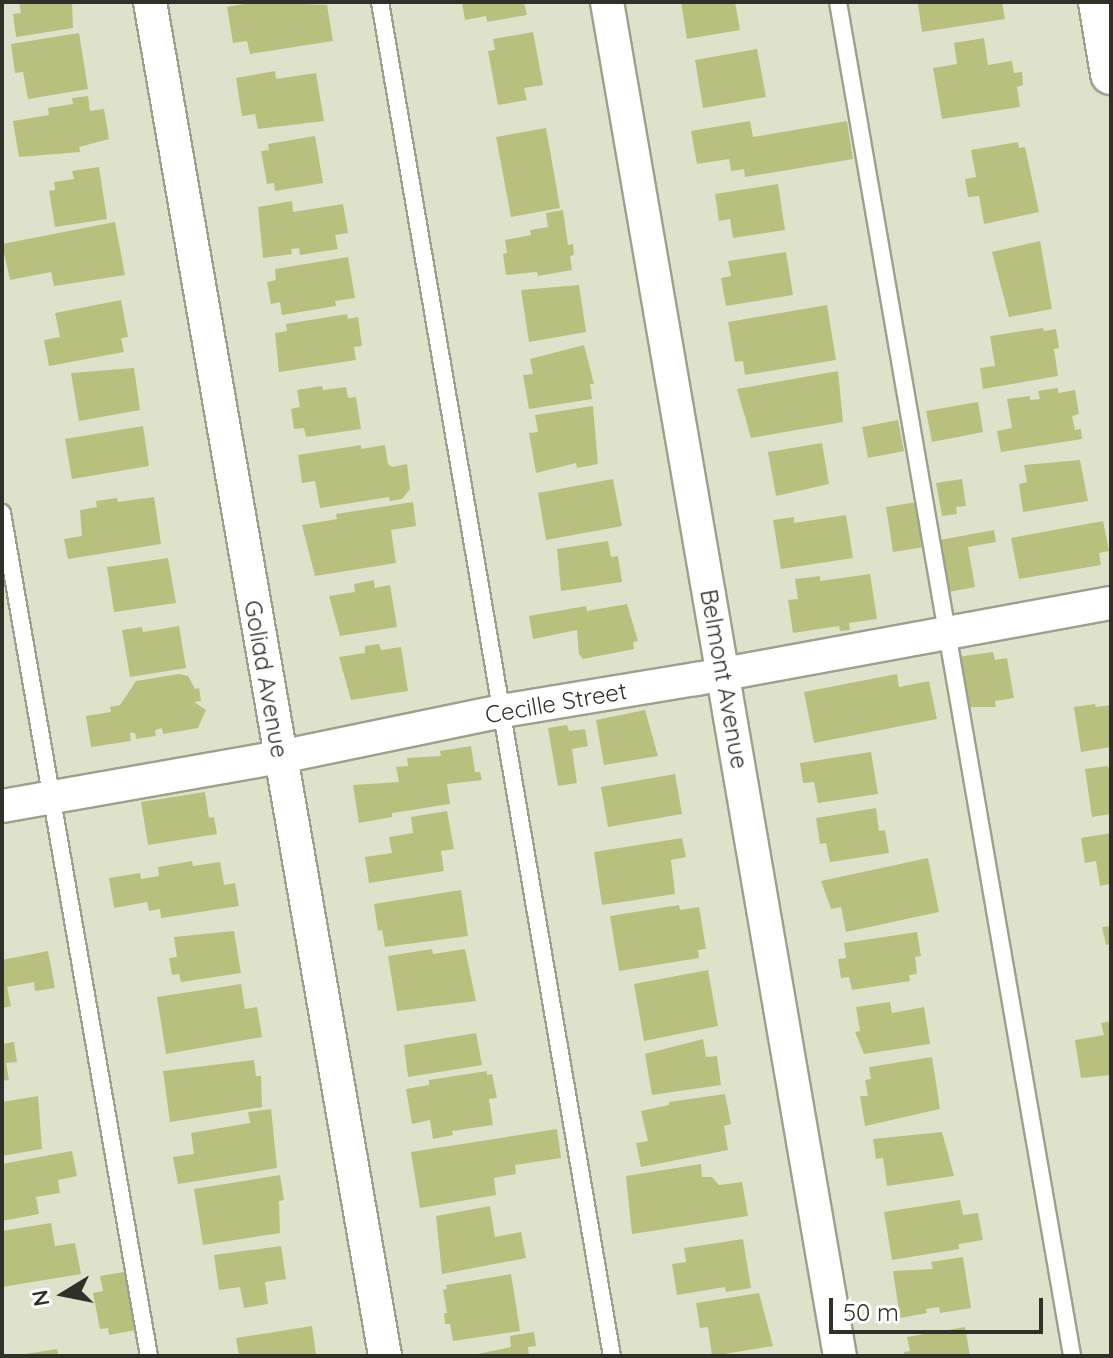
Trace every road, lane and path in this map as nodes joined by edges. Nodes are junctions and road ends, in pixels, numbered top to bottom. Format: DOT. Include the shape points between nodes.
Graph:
graph roads {
  1 [pos="150,2"];
  2 [pos="380,2"];
  3 [pos="607,2"];
  4 [pos="838,2"];
  5 [pos="1099,2"];
  6 [pos="1111,74"];
  7 [pos="2,513"];
  8 [pos="1111,603"];
  9 [pos="949,630"];
  10 [pos="723,674"];
  11 [pos="502,711"];
  12 [pos="280,757"];
  13 [pos="49,798"];
  14 [pos="2,806"];
  15 [pos="149,1356"];
  16 [pos="385,1356"];
  17 [pos="612,1356"];
  18 [pos="840,1356"];
  19 [pos="1072,1356"];
  1 -- 12 [label="street, Goliad Avenue"];
  2 -- 11 [label="lane"];
  3 -- 10 [label="street, Belmont Avenue"];
  4 -- 9 [label="lane"];
  5 -- 6 [label="street"];
  7 -- 13 [label="lane"];
  8 -- 9 [label="street, Cecille Street"];
  9 -- 10 [label="street, Cecille Street"];
  9 -- 19 [label="lane"];
  10 -- 11 [label="street, Cecille Street"];
  10 -- 18 [label="street, Belmont Avenue"];
  11 -- 12 [label="street, Cecille Street"];
  11 -- 17 [label="lane"];
  12 -- 13 [label="street, Cecille Street"];
  12 -- 16 [label="street, Goliad Avenue"];
  13 -- 14 [label="street, Cecille Street"];
  13 -- 15 [label="lane"];
}
